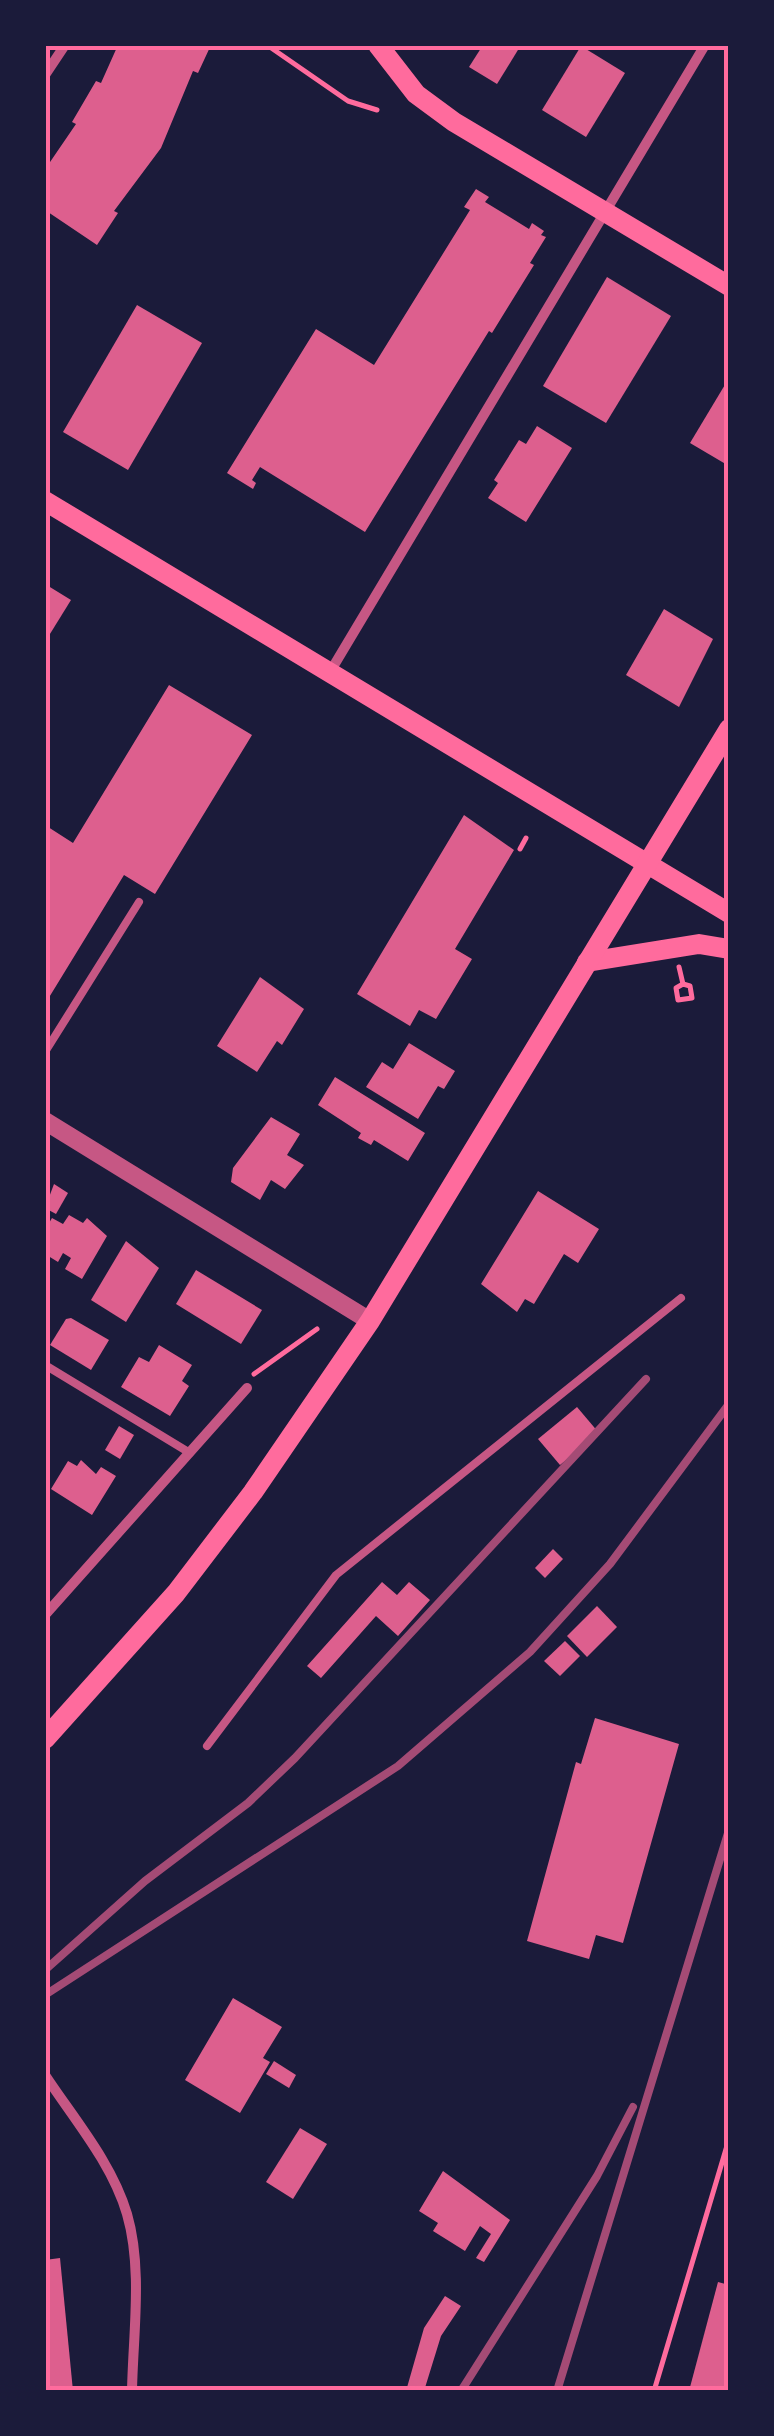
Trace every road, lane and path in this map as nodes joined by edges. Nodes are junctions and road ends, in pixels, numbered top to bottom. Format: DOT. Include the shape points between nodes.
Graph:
graph roads {
  1 [pos="65,45"];
  2 [pos="267,45"];
  3 [pos="378,45"];
  4 [pos="705,45"];
  5 [pos="45,76"];
  6 [pos="376,110"];
  7 [pos="602,210"];
  8 [pos="729,286"];
  9 [pos="45,501"];
  10 [pos="330,672"];
  11 [pos="729,729"];
  12 [pos="526,838"];
  13 [pos="520,849"];
  14 [pos="647,863"];
  15 [pos="140,902"];
  16 [pos="729,914"];
  17 [pos="729,948"];
  18 [pos="587,962"];
  19 [pos="45,1052"];
  20 [pos="45,1121"];
  21 [pos="681,1298"];
  22 [pos="370,1320"];
  23 [pos="317,1329"];
  24 [pos="45,1365"];
  25 [pos="247,1388"];
  26 [pos="190,1453"];
  27 [pos="50,1602"];
  28 [pos="45,1615"];
  29 [pos="45,1739"];
  30 [pos="208,1746"];
  31 [pos="45,2075"];
  32 [pos="729,2139"];
  33 [pos="132,2391"];
  34 [pos="654,2391"];
  1 -- 5 [label="street"];
  2 -- 6 [label="path" via="348,101"];
  3 -- 7 [label="main road" via="416,94 454,122"];
  4 -- 7 [label="street"];
  7 -- 8 [label="main road"];
  7 -- 10 [label="street"];
  9 -- 10 [label="main road"];
  10 -- 14 [label="main road"];
  11 -- 14 [label="main road"];
  12 -- 13 [label="path"];
  14 -- 16 [label="main road"];
  14 -- 18 [label="main road"];
  15 -- 19 [label="lane"];
  17 -- 18 [label="main road" via="699,944"];
  18 -- 22 [label="main road"];
  20 -- 22 [label="street"];
  21 -- 30 [label="lane" via="336,1574"];
  22 -- 29 [label="main road" via="176,1593"];
  23 -- 25 [label="path" via="250,1378"];
  24 -- 26 [label="lane"];
  25 -- 26 [label="street"];
  26 -- 27 [label="street"];
  27 -- 28 [label="street"];
  31 -- 33 [label="street" via="106,2168 126,2214 134,2270"];
  32 -- 34 [label="path"];
}
